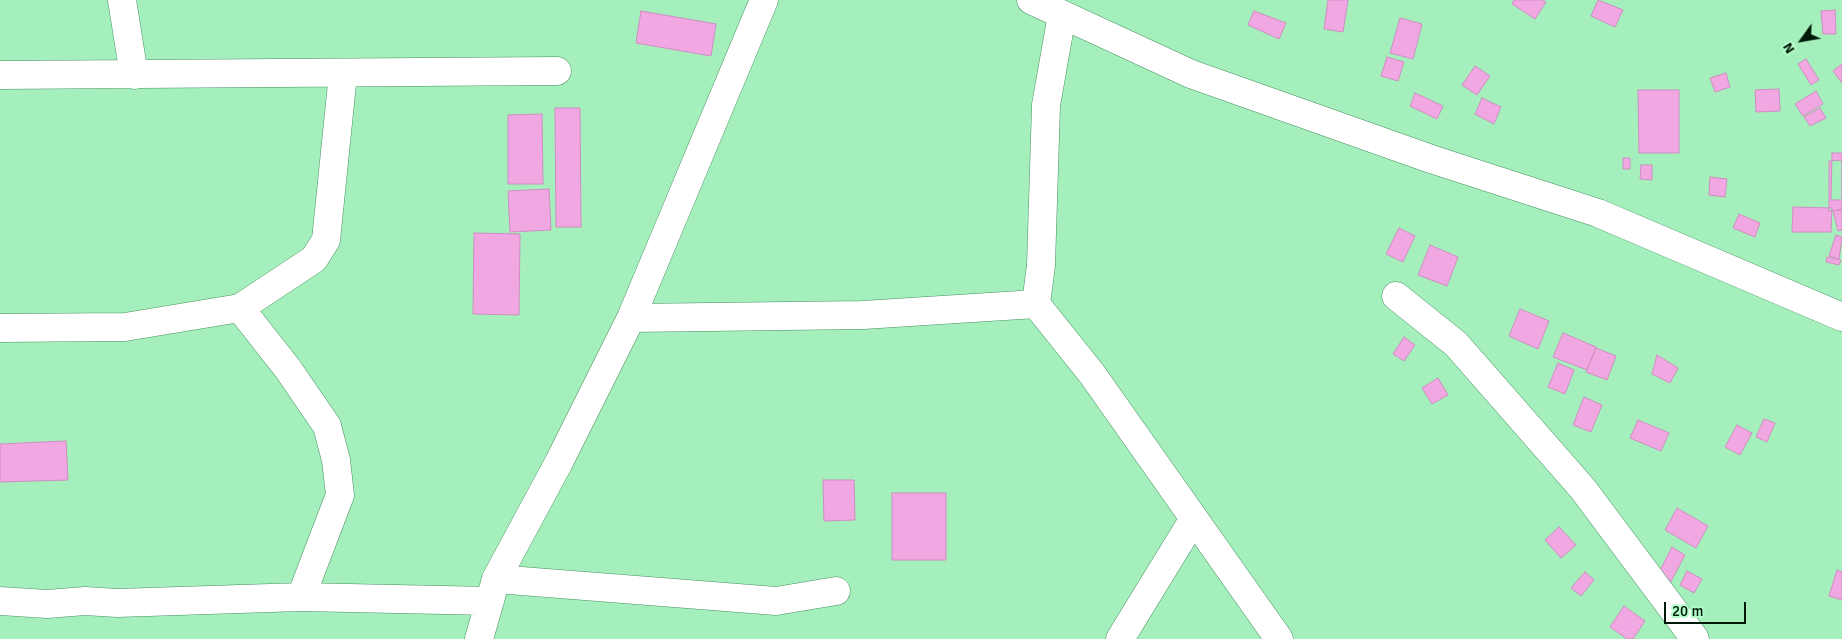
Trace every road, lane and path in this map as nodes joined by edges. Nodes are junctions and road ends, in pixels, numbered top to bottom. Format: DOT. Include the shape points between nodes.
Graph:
graph roads {
  1 [pos="122,0"];
  2 [pos="764,0"];
  3 [pos="1031,0"];
  4 [pos="1062,15"];
  5 [pos="557,71"];
  6 [pos="343,74"];
  7 [pos="0,75"];
  8 [pos="134,75"];
  9 [pos="1396,296"];
  10 [pos="1036,304"];
  11 [pos="240,308"];
  12 [pos="1842,317"];
  13 [pos="631,318"];
  14 [pos="0,328"];
  15 [pos="1193,520"];
  16 [pos="493,590"];
  17 [pos="836,591"];
  18 [pos="301,598"];
  19 [pos="0,601"];
  20 [pos="480,639"];
  21 [pos="1120,639"];
  22 [pos="1279,639"];
  23 [pos="1695,639"];
  1 -- 8 [label="street"];
  2 -- 13 [label="street"];
  3 -- 4 [label="street"];
  4 -- 10 [label="street" via="1046,105 1041,265"];
  4 -- 12 [label="street" via="1190,74 1431,159 1598,213"];
  5 -- 6 [label="street"];
  6 -- 8 [label="street"];
  6 -- 11 [label="street" via="326,240 314,259"];
  7 -- 8 [label="street"];
  9 -- 23 [label="street" via="1456,344 1583,489"];
  10 -- 13 [label="street" via="863,315"];
  10 -- 15 [label="street" via="1092,374"];
  11 -- 14 [label="street" via="125,327"];
  11 -- 18 [label="street" via="288,369 326,426 336,460 340,495"];
  13 -- 16 [label="street"];
  15 -- 21 [label="street"];
  15 -- 22 [label="street"];
  16 -- 17 [label="street" via="776,601"];
  16 -- 18 [label="street"];
  16 -- 20 [label="street"];
  18 -- 19 [label="street" via="47,604"];
}
